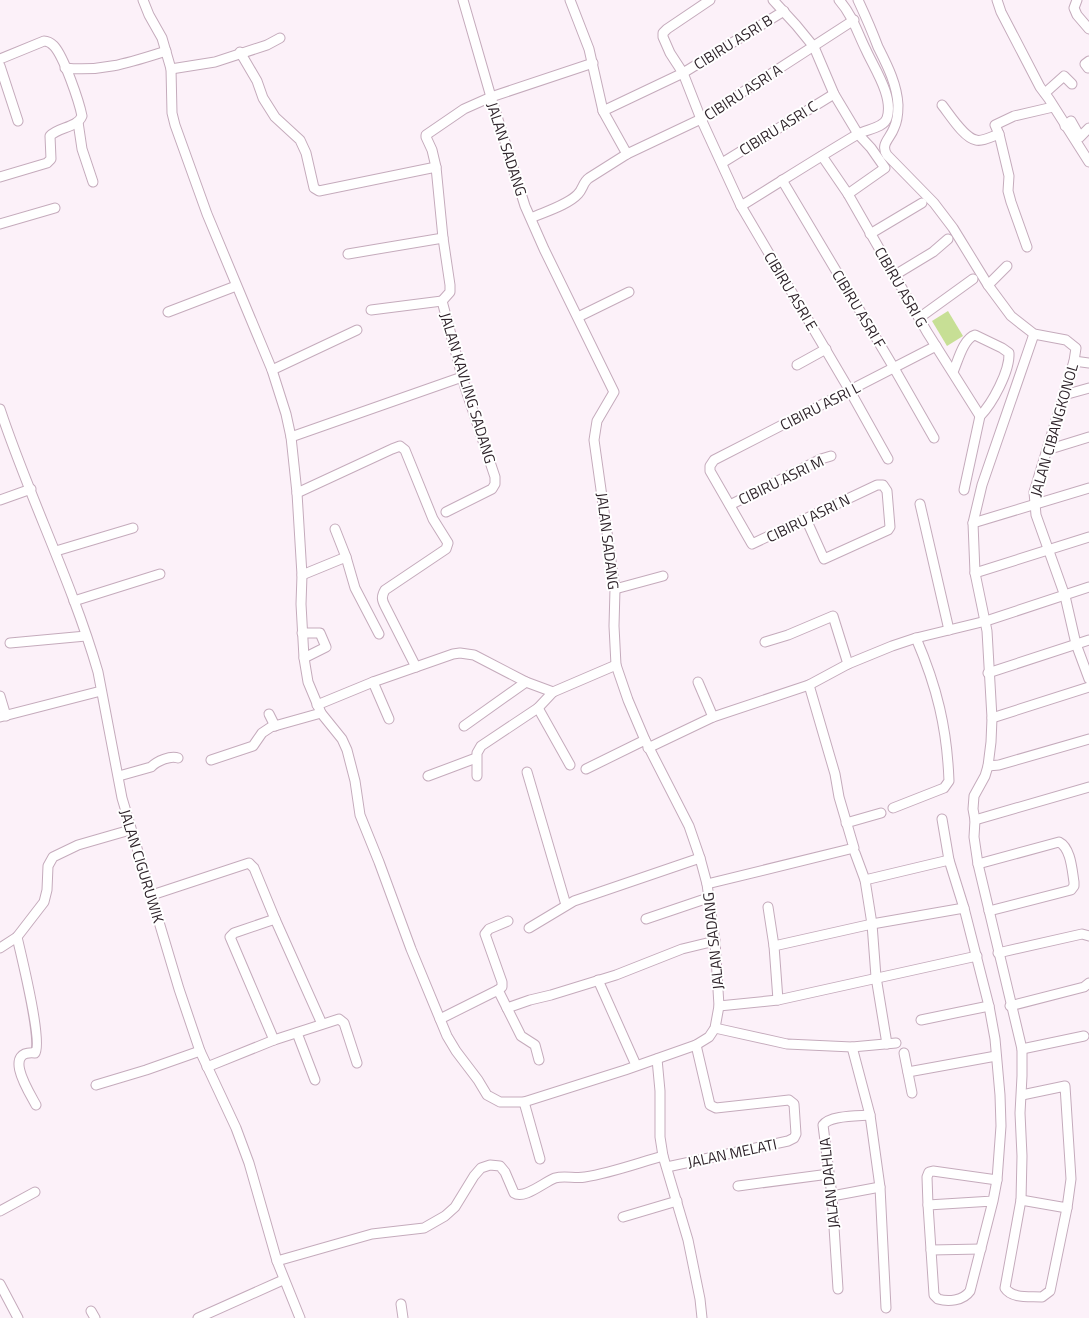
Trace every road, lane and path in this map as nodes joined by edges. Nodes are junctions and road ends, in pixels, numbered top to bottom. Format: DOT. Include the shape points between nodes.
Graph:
graph roads {
  1 [pos="145,0"];
  2 [pos="463,0"];
  3 [pos="570,0"];
  4 [pos="710,0"];
  5 [pos="772,0"];
  6 [pos="839,0"];
  7 [pos="858,0"];
  8 [pos="996,0"];
  9 [pos="1077,0"];
  10 [pos="784,11"];
  11 [pos="854,20"];
  12 [pos="1089,29"];
  13 [pos="280,38"];
  14 [pos="814,47"];
  15 [pos="166,51"];
  16 [pos="240,52"];
  17 [pos="0,59"];
  18 [pos="593,64"];
  19 [pos="0,66"];
  20 [pos="65,68"];
  21 [pos="171,69"];
  22 [pos="683,73"];
  23 [pos="1072,84"];
  24 [pos="1045,93"];
  25 [pos="834,94"];
  26 [pos="491,97"];
  27 [pos="942,105"];
  28 [pos="1053,106"];
  29 [pos="603,111"];
  30 [pos="701,119"];
  31 [pos="18,121"];
  32 [pos="78,122"];
  33 [pos="1065,126"];
  34 [pos="1089,128"];
  35 [pos="862,132"];
  36 [pos="999,134"];
  37 [pos="627,154"];
  38 [pos="822,156"];
  39 [pos="1089,162"];
  40 [pos="722,163"];
  41 [pos="436,167"];
  42 [pos="0,177"];
  43 [pos="782,180"];
  44 [pos="93,182"];
  45 [pos="848,194"];
  46 [pos="922,203"];
  47 [pos="741,206"];
  48 [pos="55,208"];
  49 [pos="531,218"];
  50 [pos="0,224"];
  51 [pos="870,234"];
  52 [pos="443,238"];
  53 [pos="948,239"];
  54 [pos="1026,247"];
  55 [pos="348,254"];
  56 [pos="1007,266"];
  57 [pos="895,275"];
  58 [pos="973,279"];
  59 [pos="988,285"];
  60 [pos="236,286"];
  61 [pos="629,292"];
  62 [pos="442,301"];
  63 [pos="371,310"];
  64 [pos="168,312"];
  65 [pos="578,317"];
  66 [pos="919,318"];
  67 [pos="357,330"];
  68 [pos="1034,334"];
  69 [pos="936,346"];
  70 [pos="826,349"];
  71 [pos="1074,361"];
  72 [pos="1089,363"];
  73 [pos="797,364"];
  74 [pos="894,368"];
  75 [pos="272,370"];
  76 [pos="953,372"];
  77 [pos="462,377"];
  78 [pos="1089,388"];
  79 [pos="850,391"];
  80 [pos="1064,396"];
  81 [pos="0,409"];
  82 [pos="980,416"];
  83 [pos="291,437"];
  84 [pos="1089,437"];
  85 [pos="934,438"];
  86 [pos="1047,450"];
  87 [pos="831,456"];
  88 [pos="888,459"];
  89 [pos="710,471"];
  90 [pos="1089,488"];
  91 [pos="30,489"];
  92 [pos="964,490"];
  93 [pos="297,493"];
  94 [pos="0,500"];
  95 [pos="920,504"];
  96 [pos="1034,504"];
  97 [pos="730,505"];
  98 [pos="446,512"];
  99 [pos="806,519"];
  100 [pos="973,522"];
  101 [pos="133,528"];
  102 [pos="335,529"];
  103 [pos="1089,537"];
  104 [pos="1049,550"];
  105 [pos="56,551"];
  106 [pos="346,557"];
  107 [pos="975,573"];
  108 [pos="160,574"];
  109 [pos="302,575"];
  110 [pos="663,576"];
  111 [pos="1089,587"];
  112 [pos="615,589"];
  113 [pos="1065,596"];
  114 [pos="74,601"];
  115 [pos="986,620"];
  116 [pos="949,630"];
  117 [pos="302,633"];
  118 [pos="378,634"];
  119 [pos="86,636"];
  120 [pos="916,638"];
  121 [pos="1089,640"];
  122 [pos="765,642"];
  123 [pos="10,643"];
  124 [pos="1076,644"];
  125 [pos="304,658"];
  126 [pos="848,664"];
  127 [pos="616,665"];
  128 [pos="416,667"];
  129 [pos="988,672"];
  130 [pos="1089,679"];
  131 [pos="373,682"];
  132 [pos="526,682"];
  133 [pos="698,682"];
  134 [pos="809,684"];
  135 [pos="1089,687"];
  136 [pos="101,691"];
  137 [pos="553,692"];
  138 [pos="0,696"];
  139 [pos="538,708"];
  140 [pos="319,709"];
  141 [pos="269,714"];
  142 [pos="3,716"];
  143 [pos="712,717"];
  144 [pos="992,718"];
  145 [pos="389,719"];
  146 [pos="275,726"];
  147 [pos="464,726"];
  148 [pos="1089,739"];
  149 [pos="647,744"];
  150 [pos="178,758"];
  151 [pos="476,758"];
  152 [pos="211,760"];
  153 [pos="570,765"];
  154 [pos="988,766"];
  155 [pos="586,769"];
  156 [pos="526,772"];
  157 [pos="119,776"];
  158 [pos="428,776"];
  159 [pos="477,776"];
  160 [pos="1089,787"];
  161 [pos="893,808"];
  162 [pos="881,813"];
  163 [pos="942,819"];
  164 [pos="975,820"];
  165 [pos="846,823"];
  166 [pos="130,830"];
  167 [pos="855,854"];
  168 [pos="700,858"];
  169 [pos="949,860"];
  170 [pos="978,864"];
  171 [pos="865,880"];
  172 [pos="707,884"];
  173 [pos="152,896"];
  174 [pos="708,898"];
  175 [pos="566,905"];
  176 [pos="768,907"];
  177 [pos="964,908"];
  178 [pos="989,911"];
  179 [pos="275,919"];
  180 [pos="646,919"];
  181 [pos="508,920"];
  182 [pos="872,924"];
  183 [pos="529,928"];
  184 [pos="1089,936"];
  185 [pos="17,937"];
  186 [pos="715,941"];
  187 [pos="774,946"];
  188 [pos="0,948"];
  189 [pos="998,952"];
  190 [pos="977,956"];
  191 [pos="876,977"];
  192 [pos="598,980"];
  193 [pos="1089,983"];
  194 [pos="498,990"];
  195 [pos="778,1000"];
  196 [pos="719,1006"];
  197 [pos="989,1006"];
  198 [pos="1010,1006"];
  199 [pos="507,1008"];
  200 [pos="440,1019"];
  201 [pos="921,1020"];
  202 [pos="322,1024"];
  203 [pos="715,1028"];
  204 [pos="297,1033"];
  205 [pos="1084,1036"];
  206 [pos="274,1040"];
  207 [pos="896,1043"];
  208 [pos="886,1044"];
  209 [pos="696,1045"];
  210 [pos="852,1047"];
  211 [pos="1022,1049"];
  212 [pos="200,1051"];
  213 [pos="904,1053"];
  214 [pos="996,1056"];
  215 [pos="657,1059"];
  216 [pos="540,1060"];
  217 [pos="357,1063"];
  218 [pos="636,1066"];
  219 [pos="208,1067"];
  220 [pos="908,1072"];
  221 [pos="315,1080"];
  222 [pos="96,1086"];
  223 [pos="912,1092"];
  224 [pos="1022,1095"];
  225 [pos="524,1102"];
  226 [pos="36,1105"];
  227 [pos="870,1115"];
  228 [pos="664,1156"];
  229 [pos="540,1159"];
  230 [pos="667,1167"];
  231 [pos="829,1174"];
  232 [pos="997,1180"];
  233 [pos="738,1186"];
  234 [pos="880,1187"];
  235 [pos="35,1192"];
  236 [pos="832,1196"];
  237 [pos="1021,1200"];
  238 [pos="676,1201"];
  239 [pos="994,1201"];
  240 [pos="928,1205"];
  241 [pos="1068,1208"];
  242 [pos="0,1211"];
  243 [pos="623,1217"];
  244 [pos="981,1249"];
  245 [pos="931,1250"];
  246 [pos="276,1261"];
  247 [pos="283,1280"];
  248 [pos="0,1284"];
  249 [pos="838,1289"];
  250 [pos="401,1304"];
  251 [pos="886,1308"];
  252 [pos="220,1313"];
  253 [pos="18,1318"];
  254 [pos="198,1318"];
  255 [pos="300,1318"];
  256 [pos="403,1318"];
  257 [pos="702,1318"];
  1 -- 15 [label="street"];
  2 -- 26 [label="street, JALAN SADANG"];
  3 -- 18 [label="street"];
  4 -- 22 [label="street, CIBIRU ASRI B" via="663,33 670,54"];
  5 -- 10 [label="street"];
  6 -- 11 [label="street"];
  7 -- 59 [label="street, JALAN CIBANGKONOL" via="896,92 895,128 884,144 884,150 934,203"];
  8 -- 24 [label="street"];
  9 -- 12 [label="street" via="1074,8 1077,16"];
  10 -- 14 [label="street"];
  10 -- 22 [label="street, CIBIRU ASRI B"];
  11 -- 14 [label="street, CIBIRU ASRI A"];
  11 -- 35 [label="street" via="885,89 888,106 884,124"];
  13 -- 16 [label="street"];
  14 -- 25 [label="street"];
  14 -- 30 [label="street, CIBIRU ASRI A"];
  15 -- 20 [label="street" via="123,65 86,70"];
  15 -- 21 [label="street"];
  16 -- 21 [label="street" via="215,62"];
  16 -- 41 [label="street" via="275,117 300,140 314,188 319,191"];
  17 -- 20 [label="street" via="44,40 54,47"];
  18 -- 26 [label="street"];
  18 -- 29 [label="street"];
  19 -- 31 [label="street"];
  20 -- 32 [label="street" via="82,114"];
  21 -- 60 [label="street" via="173,119"];
  22 -- 29 [label="street, CIBIRU ASRI B"];
  22 -- 30 [label="street, CIBIRU ASRI B"];
  23 -- 24 [label="street" via="1064,76"];
  24 -- 28 [label="street"];
  25 -- 35 [label="street"];
  25 -- 40 [label="street, CIBIRU ASRI C"];
  26 -- 41 [label="street, JALAN KAVLING SADANG" via="456,113 426,135"];
  26 -- 49 [label="street, JALAN SADANG"];
  27 -- 36 [label="street" via="972,139"];
  28 -- 33 [label="street"];
  28 -- 36 [label="street" via="996,124"];
  29 -- 37 [label="street"];
  30 -- 37 [label="street, CIBIRU ASRI A"];
  30 -- 40 [label="street, CIBIRU ASRI E"];
  32 -- 42 [label="street" via="50,136 51,159 47,162"];
  32 -- 44 [label="street" via="82,149"];
  33 -- 34 [label="street" via="1071,121 1080,137"];
  33 -- 39 [label="street"];
  35 -- 38 [label="street"];
  35 -- 45 [label="street" via="885,168"];
  36 -- 54 [label="street" via="1009,176 1008,191"];
  37 -- 49 [label="street, CIBIRU ASRI A" via="585,180 580,193 573,198"];
  38 -- 43 [label="street"];
  38 -- 45 [label="street, CIBIRU ASRI G"];
  40 -- 47 [label="street, CIBIRU ASRI E"];
  41 -- 52 [label="street, JALAN KAVLING SADANG"];
  43 -- 47 [label="street"];
  43 -- 74 [label="street, CIBIRU ASRI F"];
  45 -- 51 [label="street, CIBIRU ASRI G"];
  46 -- 51 [label="street"];
  47 -- 70 [label="street, CIBIRU ASRI E"];
  48 -- 50 [label="street"];
  49 -- 65 [label="street, JALAN SADANG"];
  51 -- 57 [label="street, CIBIRU ASRI G"];
  52 -- 55 [label="street"];
  52 -- 62 [label="street, JALAN KAVLING SADANG" via="450,292"];
  53 -- 57 [label="street"];
  56 -- 59 [label="street"];
  57 -- 66 [label="street, CIBIRU ASRI G"];
  58 -- 66 [label="street"];
  59 -- 68 [label="street, JALAN CIBANGKONOL" via="1005,311"];
  60 -- 64 [label="street"];
  60 -- 75 [label="street"];
  61 -- 65 [label="street"];
  62 -- 63 [label="street"];
  62 -- 77 [label="street, JALAN KAVLING SADANG"];
  65 -- 112 [label="street, JALAN SADANG" via="614,392 597,421 594,440"];
  66 -- 69 [label="street, CIBIRU ASRI G"];
  67 -- 75 [label="street"];
  68 -- 71 [label="street, JALAN CIBANGKONOL" via="1070,342 1076,348"];
  68 -- 100 [label="street" via="982,485"];
  69 -- 74 [label="street, CIBIRU ASRI L"];
  69 -- 76 [label="street, CIBIRU ASRI G"];
  70 -- 73 [label="street"];
  70 -- 79 [label="street, CIBIRU ASRI E"];
  71 -- 72 [label="street"];
  71 -- 80 [label="street, JALAN CIBANGKONOL"];
  74 -- 79 [label="street, CIBIRU ASRI L"];
  74 -- 85 [label="street, CIBIRU ASRI F"];
  75 -- 83 [label="street"];
  76 -- 82 [label="street, CIBIRU ASRI G"];
  76 -- 82 [label="street" via="971,336 975,335 1009,353 998,390"];
  77 -- 83 [label="street"];
  77 -- 98 [label="street, JALAN KAVLING SADANG" via="495,484"];
  78 -- 80 [label="street"];
  79 -- 88 [label="street, CIBIRU ASRI E"];
  79 -- 89 [label="street, CIBIRU ASRI L" via="714,460"];
  80 -- 86 [label="street, JALAN CIBANGKONOL"];
  81 -- 91 [label="street, JALAN CIGURUWIK"];
  82 -- 92 [label="street"];
  83 -- 93 [label="street"];
  84 -- 86 [label="street"];
  86 -- 96 [label="street, JALAN CIBANGKONOL" via="1034,492"];
  87 -- 97 [label="street, CIBIRU ASRI M"];
  89 -- 97 [label="street, CIBIRU ASRI N"];
  90 -- 96 [label="street"];
  91 -- 94 [label="street"];
  91 -- 105 [label="street, JALAN CIGURUWIK"];
  93 -- 109 [label="street"];
  93 -- 128 [label="street" via="392,449 400,446 405,450 433,519 448,543 446,549 382,594"];
  95 -- 116 [label="street"];
  96 -- 100 [label="street"];
  96 -- 104 [label="street, JALAN CIBANGKONOL"];
  97 -- 99 [label="street, CIBIRU ASRI N" via="752,544"];
  99 -- 99 [label="street, CIBIRU ASRI N" via="877,485 883,485 888,491 888,530 830,556 822,558"];
  100 -- 107 [label="street"];
  101 -- 105 [label="street"];
  102 -- 106 [label="street"];
  103 -- 104 [label="street"];
  104 -- 107 [label="street"];
  104 -- 113 [label="street, JALAN CIBANGKONOL"];
  105 -- 114 [label="street, JALAN CIGURUWIK"];
  106 -- 109 [label="street"];
  106 -- 118 [label="street" via="355,588"];
  107 -- 115 [label="street"];
  108 -- 114 [label="street"];
  109 -- 117 [label="street"];
  110 -- 112 [label="street"];
  111 -- 113 [label="street"];
  112 -- 127 [label="street, JALAN SADANG"];
  113 -- 115 [label="street"];
  113 -- 124 [label="street, JALAN CIBANGKONOL"];
  114 -- 119 [label="street, JALAN CIGURUWIK"];
  115 -- 116 [label="street"];
  115 -- 129 [label="street"];
  116 -- 120 [label="street"];
  117 -- 125 [label="street"];
  117 -- 125 [label="street" via="320,633 326,647"];
  119 -- 123 [label="street"];
  119 -- 136 [label="street, JALAN CIGURUWIK"];
  120 -- 126 [label="street"];
  120 -- 161 [label="street" via="930,670 942,714 949,782 944,788"];
  121 -- 124 [label="street"];
  122 -- 126 [label="street" via="833,616"];
  124 -- 129 [label="street"];
  124 -- 130 [label="street, JALAN CIBANGKONOL"];
  125 -- 140 [label="street" via="308,682"];
  126 -- 134 [label="street"];
  127 -- 137 [label="street"];
  127 -- 149 [label="street, JALAN SADANG"];
  128 -- 131 [label="street"];
  128 -- 132 [label="street" via="453,654 471,654"];
  129 -- 144 [label="street"];
  131 -- 140 [label="street"];
  131 -- 145 [label="street"];
  132 -- 137 [label="street"];
  132 -- 147 [label="street"];
  133 -- 143 [label="street"];
  134 -- 143 [label="street"];
  134 -- 165 [label="street"];
  135 -- 144 [label="street"];
  136 -- 142 [label="street"];
  136 -- 157 [label="street, JALAN CIGURUWIK"];
  137 -- 139 [label="street"];
  138 -- 142 [label="street"];
  139 -- 151 [label="street" via="481,746"];
  139 -- 153 [label="street"];
  140 -- 146 [label="street"];
  140 -- 200 [label="street" via="347,750 360,815"];
  141 -- 146 [label="street"];
  143 -- 149 [label="street"];
  144 -- 154 [label="street"];
  146 -- 152 [label="street" via="262,733 253,746"];
  148 -- 154 [label="street"];
  149 -- 155 [label="street"];
  149 -- 168 [label="street, JALAN SADANG" via="689,826"];
  150 -- 157 [label="street"];
  151 -- 158 [label="street"];
  151 -- 159 [label="street"];
  154 -- 164 [label="street" via="974,796"];
  156 -- 175 [label="street"];
  157 -- 166 [label="street, JALAN CIGURUWIK"];
  160 -- 164 [label="street"];
  162 -- 165 [label="street"];
  163 -- 169 [label="street"];
  164 -- 170 [label="street"];
  165 -- 172 [label="street" via="854,848"];
  166 -- 173 [label="street, JALAN CIGURUWIK"];
  166 -- 185 [label="street" via="78,845 53,857 48,866 44,902"];
  167 -- 171 [label="street"];
  168 -- 172 [label="street, JALAN SADANG"];
  168 -- 175 [label="street"];
  169 -- 171 [label="street"];
  169 -- 177 [label="street"];
  170 -- 178 [label="street"];
  170 -- 178 [label="street" via="1059,842 1067,851 1074,882 1071,890"];
  171 -- 182 [label="street"];
  172 -- 174 [label="street, JALAN SADANG"];
  173 -- 179 [label="street" via="250,863"];
  173 -- 212 [label="street, JALAN CIGURUWIK"];
  174 -- 180 [label="street"];
  174 -- 186 [label="street, JALAN SADANG"];
  175 -- 183 [label="street"];
  176 -- 187 [label="street"];
  177 -- 182 [label="street"];
  177 -- 190 [label="street"];
  178 -- 189 [label="street"];
  179 -- 202 [label="street"];
  179 -- 206 [label="street" via="230,937"];
  181 -- 194 [label="street" via="485,934 502,982"];
  182 -- 187 [label="street"];
  182 -- 191 [label="street"];
  184 -- 189 [label="street" via="1082,934"];
  185 -- 188 [label="street"];
  185 -- 226 [label="street" via="37,1048 35,1053 23,1054 19,1065"];
  186 -- 192 [label="street" via="682,949"];
  186 -- 196 [label="street, JALAN SADANG"];
  187 -- 195 [label="street"];
  189 -- 198 [label="street"];
  190 -- 191 [label="street"];
  190 -- 197 [label="street"];
  191 -- 195 [label="street"];
  191 -- 208 [label="street"];
  192 -- 199 [label="street"];
  192 -- 218 [label="street"];
  193 -- 198 [label="street"];
  194 -- 199 [label="street"];
  194 -- 200 [label="street"];
  195 -- 196 [label="street"];
  196 -- 203 [label="street, JALAN SADANG"];
  197 -- 201 [label="street"];
  197 -- 214 [label="street"];
  198 -- 211 [label="street"];
  199 -- 216 [label="street" via="520,1036 535,1045"];
  200 -- 225 [label="street" via="456,1051 487,1095 500,1102"];
  202 -- 204 [label="street"];
  202 -- 217 [label="street" via="341,1019"];
  203 -- 209 [label="street" via="709,1037"];
  203 -- 210 [label="street" via="787,1044"];
  204 -- 206 [label="street"];
  204 -- 221 [label="street"];
  205 -- 211 [label="street"];
  206 -- 219 [label="street"];
  207 -- 208 [label="street"];
  208 -- 210 [label="street"];
  209 -- 215 [label="street"];
  209 -- 230 [label="street, JALAN MELATI" via="710,1105 716,1108 789,1100 794,1104 796,1134 788,1141"];
  210 -- 227 [label="street"];
  211 -- 224 [label="street"];
  212 -- 219 [label="street, JALAN CIGURUWIK"];
  212 -- 222 [label="street"];
  213 -- 220 [label="street"];
  214 -- 220 [label="street"];
  214 -- 232 [label="street" via="1001,1126"];
  215 -- 218 [label="street"];
  215 -- 228 [label="street" via="660,1137"];
  218 -- 225 [label="street"];
  219 -- 246 [label="street, JALAN CIGURUWIK" via="236,1128"];
  220 -- 223 [label="street"];
  224 -- 237 [label="street"];
  224 -- 241 [label="street" via="1065,1086 1071,1179"];
  225 -- 229 [label="street"];
  227 -- 231 [label="street, JALAN DAHLIA" via="825,1122"];
  227 -- 234 [label="street"];
  228 -- 230 [label="street"];
  228 -- 246 [label="street" via="585,1177 557,1177 533,1191 516,1196 500,1166 490,1165 481,1168 474,1176 455,1207 424,1228 396,1230"];
  230 -- 238 [label="street"];
  231 -- 233 [label="street"];
  231 -- 236 [label="street, JALAN DAHLIA"];
  232 -- 239 [label="street"];
  232 -- 240 [label="street" via="929,1172"];
  234 -- 236 [label="street"];
  234 -- 251 [label="street"];
  235 -- 242 [label="street"];
  236 -- 249 [label="street, JALAN DAHLIA"];
  237 -- 241 [label="street"];
  237 -- 241 [label="street" via="1005,1288 1015,1295 1042,1297 1050,1291"];
  238 -- 243 [label="street"];
  238 -- 257 [label="street" via="688,1240"];
  239 -- 240 [label="street"];
  239 -- 244 [label="street"];
  240 -- 245 [label="street"];
  244 -- 245 [label="street"];
  244 -- 245 [label="street" via="967,1295 940,1300 934,1295"];
  246 -- 247 [label="street, JALAN CIGURUWIK"];
  247 -- 252 [label="street"];
  247 -- 255 [label="street, JALAN CIGURUWIK"];
  248 -- 253 [label="street"];
  250 -- 256 [label="street"];
  252 -- 254 [label="street"];
}
